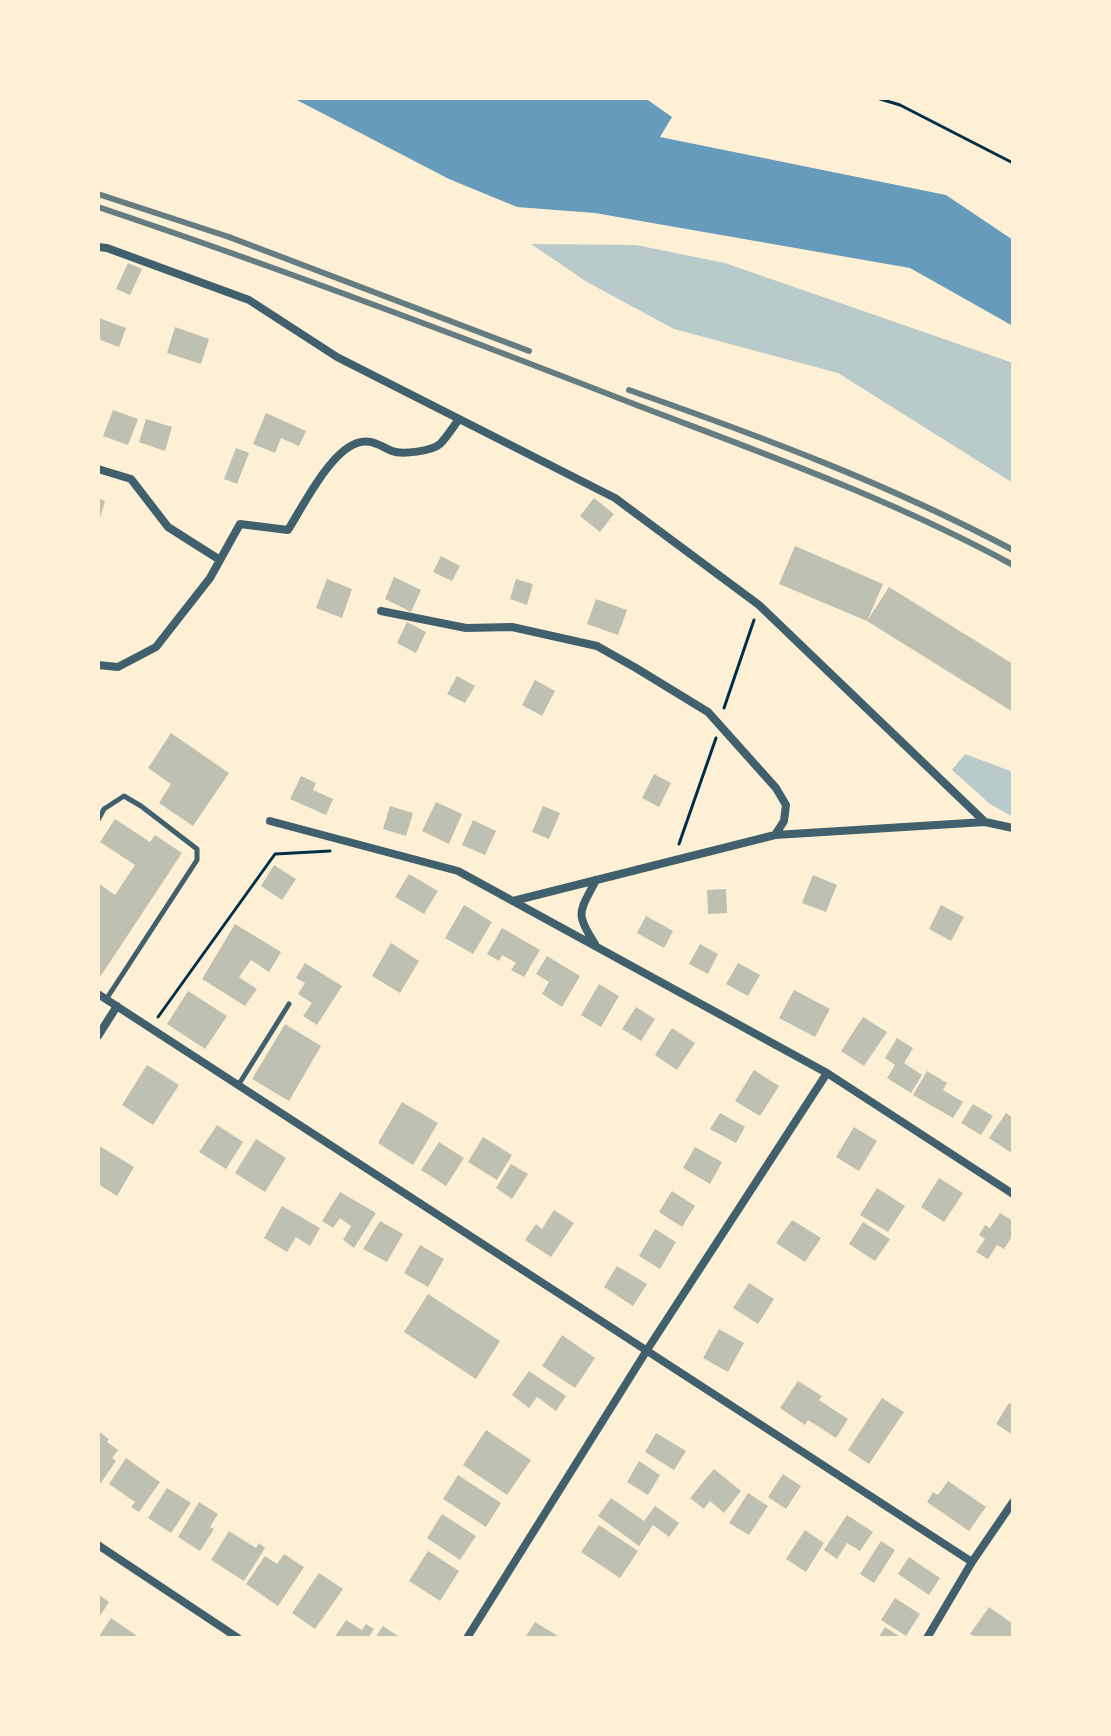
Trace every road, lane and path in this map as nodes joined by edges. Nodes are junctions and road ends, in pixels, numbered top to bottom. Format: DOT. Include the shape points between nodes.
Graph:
graph roads {
  1 [pos="877,98"];
  2 [pos="1013,163"];
  3 [pos="98,247"];
  4 [pos="459,419"];
  5 [pos="98,469"];
  6 [pos="220,560"];
  7 [pos="381,611"];
  8 [pos="98,665"];
  9 [pos="98,820"];
  10 [pos="270,821"];
  11 [pos="985,822"];
  12 [pos="1013,828"];
  13 [pos="775,835"];
  14 [pos="334,851"];
  15 [pos="596,880"];
  16 [pos="513,901"];
  17 [pos="598,948"];
  18 [pos="102,996"];
  19 [pos="289,1004"];
  20 [pos="117,1006"];
  21 [pos="151,1026"];
  22 [pos="98,1036"];
  23 [pos="827,1073"];
  24 [pos="239,1084"];
  25 [pos="1013,1194"];
  26 [pos="647,1350"];
  27 [pos="1013,1502"];
  28 [pos="98,1545"];
  29 [pos="972,1562"];
  30 [pos="238,1638"];
  31 [pos="467,1638"];
  32 [pos="927,1638"];
  1 -- 2 [label="path"];
  3 -- 4 [label="street" via="249,300 337,357"];
  4 -- 6 [label="street" via="438,446 426,449 404,454 373,441 356,443 331,462 288,530 240,524"];
  4 -- 11 [label="street" via="615,498 759,605"];
  5 -- 6 [label="street" via="131,479 168,527"];
  6 -- 8 [label="street" via="156,647 118,667"];
  7 -- 13 [label="street" via="466,628 512,627 597,646 636,668 708,712 776,788 786,805"];
  9 -- 18 [label="lane" via="104,809 124,796 197,849 197,860"];
  10 -- 16 [label="street" via="458,871"];
  11 -- 12 [label="street"];
  11 -- 13 [label="street"];
  13 -- 15 [label="street"];
  14 -- 21 [label="path" via="275,854"];
  15 -- 16 [label="street"];
  15 -- 17 [label="street" via="581,911 583,925"];
  16 -- 17 [label="street"];
  17 -- 23 [label="street"];
  18 -- 20 [label="street"];
  19 -- 24 [label="lane"];
  20 -- 21 [label="street"];
  20 -- 22 [label="street"];
  21 -- 24 [label="street"];
  23 -- 25 [label="street"];
  23 -- 26 [label="street"];
  24 -- 26 [label="street"];
  26 -- 29 [label="street"];
  26 -- 31 [label="street"];
  27 -- 29 [label="street"];
  28 -- 30 [label="street"];
  29 -- 32 [label="street"];
}
